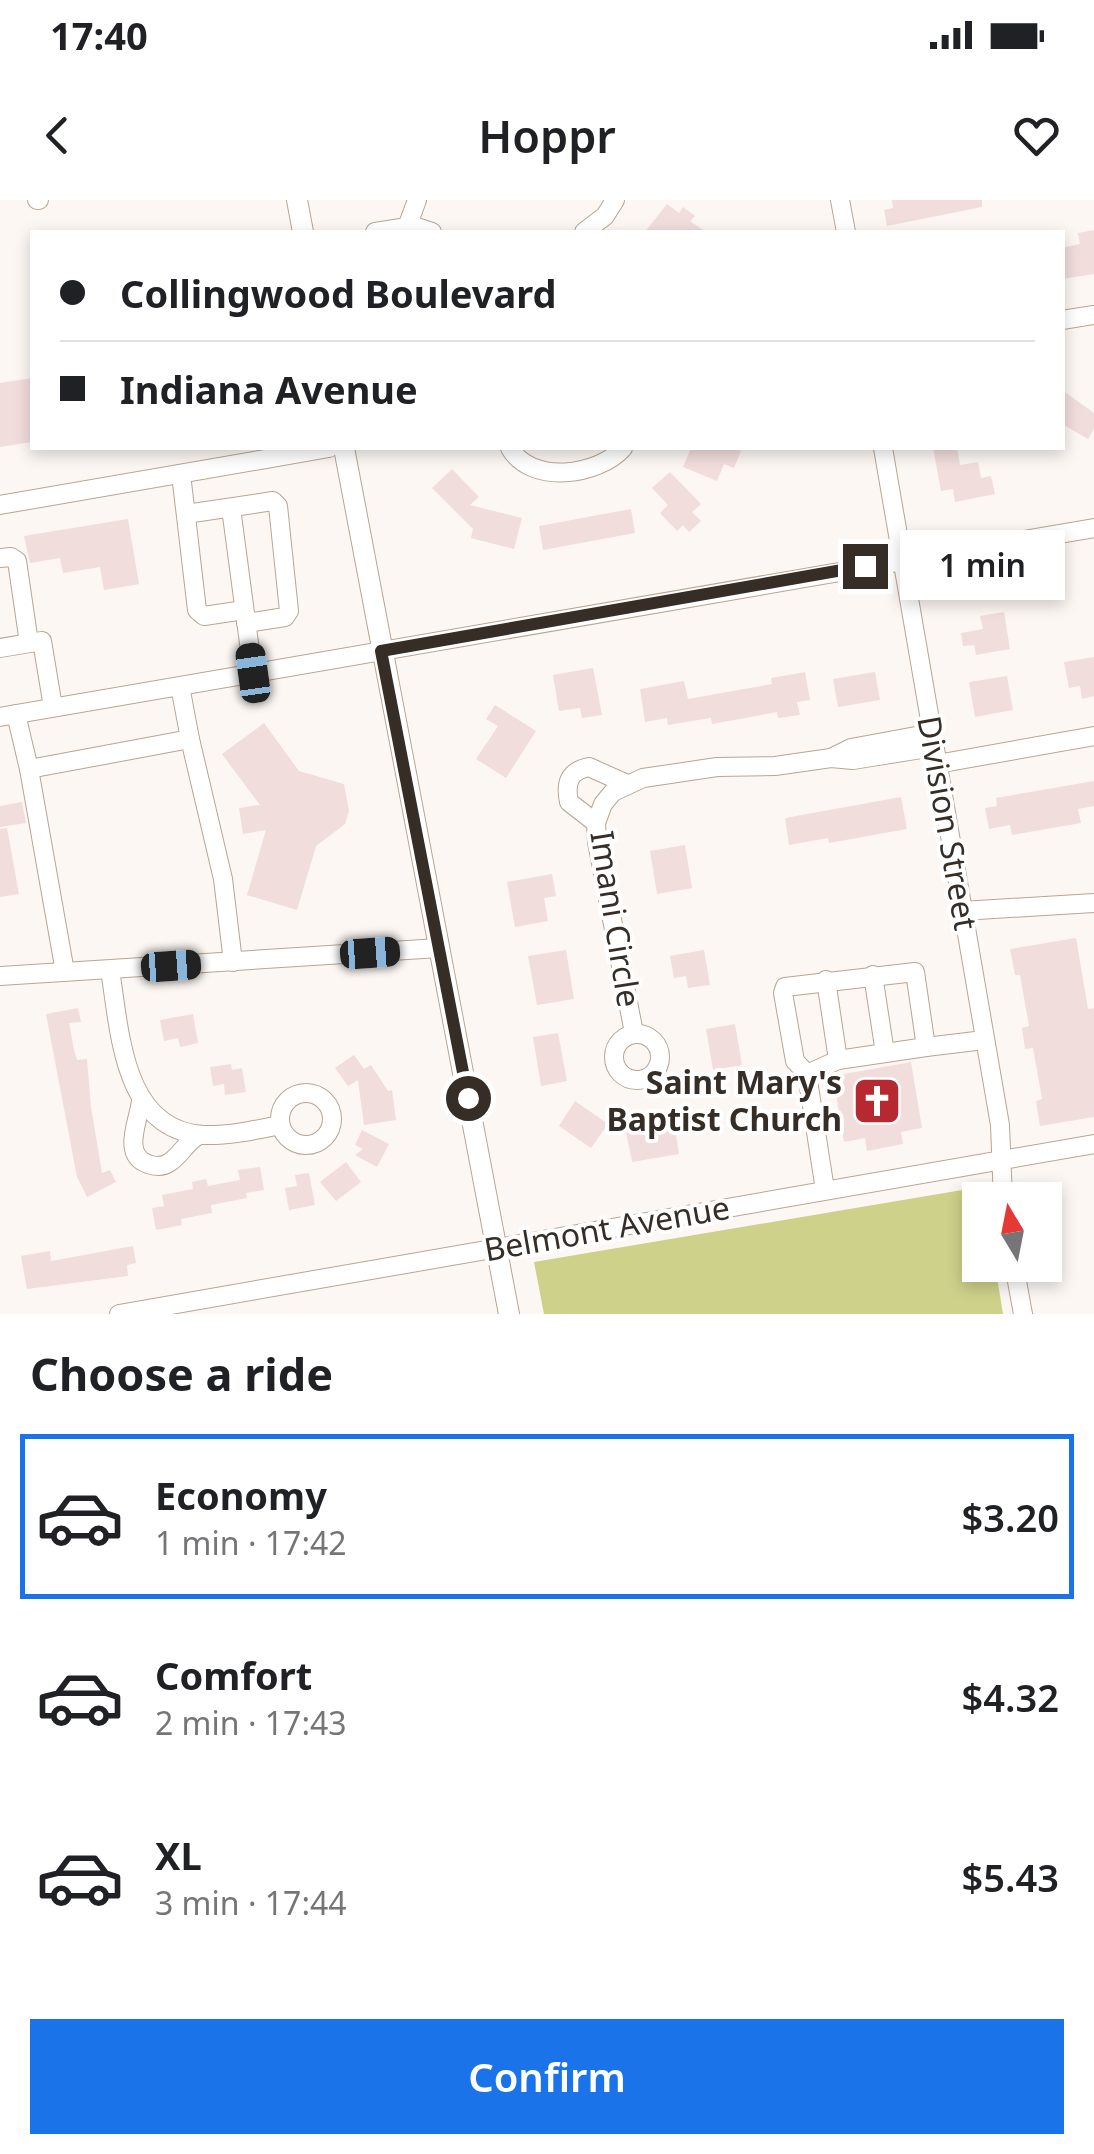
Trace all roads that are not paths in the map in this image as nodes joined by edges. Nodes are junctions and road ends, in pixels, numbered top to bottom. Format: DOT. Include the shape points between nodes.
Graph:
graph roads {
  1 [pos="296,200"];
  2 [pos="417,200"];
  3 [pos="614,200"];
  4 [pos="840,200"];
  5 [pos="408,227"];
  6 [pos="303,230"];
  7 [pos="388,230"];
  8 [pos="426,230"];
  9 [pos="586,230"];
  10 [pos="846,230"];
  11 [pos="1065,320"];
  12 [pos="1092,321"];
  13 [pos="318,450"];
  14 [pos="344,450"];
  15 [pos="512,450"];
  16 [pos="622,450"];
  17 [pos="883,450"];
  18 [pos="181,474"];
  19 [pos="0,505"];
  20 [pos="231,508"];
  21 [pos="186,514"];
  22 [pos="1094,528"];
  23 [pos="0,558"];
  24 [pos="902,560"];
  25 [pos="245,616"];
  26 [pos="30,643"];
  27 [pos="0,648"];
  28 [pos="381,651"];
  29 [pos="253,673"];
  30 [pos="180,686"];
  31 [pos="53,707"];
  32 [pos="8,715"];
  33 [pos="1094,736"];
  34 [pos="190,739"];
  35 [pos="934,748"];
  36 [pos="29,769"];
  37 [pos="627,784"];
  38 [pos="596,822"];
  39 [pos="1094,902"];
  40 [pos="962,911"];
  41 [pos="439,948"];
  42 [pos="233,962"];
  43 [pos="110,970"];
  44 [pos="65,972"];
  45 [pos="873,975"];
  46 [pos="0,976"];
  47 [pos="826,980"];
  48 [pos="634,1033"];
  49 [pos="984,1040"];
  50 [pos="926,1048"];
  51 [pos="885,1053"];
  52 [pos="838,1060"];
  53 [pos="808,1074"];
  54 [pos="141,1100"];
  55 [pos="280,1125"];
  56 [pos="199,1135"];
  57 [pos="1094,1144"];
  58 [pos="1001,1160"];
  59 [pos="1002,1182"];
  60 [pos="825,1190"];
  61 [pos="496,1248"];
  62 [pos="1017,1282"];
  63 [pos="119,1314"];
  64 [pos="509,1314"];
  65 [pos="1022,1314"];
  1 -- 6 [label="main road"];
  2 -- 5 [label="street"];
  3 -- 9 [label="street"];
  4 -- 10 [label="street"];
  5 -- 7 [label="street"];
  5 -- 8 [label="street"];
  11 -- 12 [label="street"];
  13 -- 18 [label="street"];
  14 -- 28 [label="main road"];
  15 -- 16 [label="street" via="525,466 554,473 608,461"];
  17 -- 24 [label="street, Division Street"];
  18 -- 19 [label="street"];
  18 -- 21 [label="street"];
  20 -- 21 [label="street"];
  20 -- 25 [label="street"];
  20 -- 25 [label="street" via="278,506 290,612"];
  21 -- 25 [label="street" via="199,614"];
  22 -- 24 [label="street"];
  23 -- 26 [label="street" via="17,560"];
  24 -- 28 [label="street"];
  24 -- 35 [label="street, Division Street"];
  25 -- 29 [label="street"];
  26 -- 27 [label="street"];
  26 -- 31 [label="street" via="42,644"];
  28 -- 29 [label="street"];
  28 -- 41 [label="main road"];
  29 -- 30 [label="street"];
  30 -- 31 [label="street"];
  30 -- 34 [label="street"];
  31 -- 32 [label="street"];
  32 -- 36 [label="street"];
  33 -- 35 [label="street, Imani Circle"];
  34 -- 36 [label="street"];
  34 -- 42 [label="street" via="224,879"];
  35 -- 37 [label="street, Imani Circle" via="851,748 831,758 688,770"];
  35 -- 40 [label="street, Division Street"];
  36 -- 44 [label="street"];
  37 -- 38 [label="street, Imani Circle" via="603,804"];
  37 -- 38 [label="street" via="589,767 572,775 569,802"];
  38 -- 48 [label="street, Imani Circle"];
  39 -- 40 [label="street"];
  40 -- 49 [label="street, Division Street"];
  41 -- 42 [label="street"];
  41 -- 61 [label="main road"];
  42 -- 43 [label="street"];
  43 -- 44 [label="street"];
  43 -- 54 [label="street" via="125,1058"];
  44 -- 46 [label="street"];
  45 -- 47 [label="street"];
  45 -- 50 [label="street" via="915,972"];
  45 -- 51 [label="street"];
  47 -- 52 [label="street"];
  47 -- 53 [label="street" via="791,984 783,993 795,1062"];
  49 -- 50 [label="street"];
  49 -- 58 [label="street, Division Street"];
  50 -- 51 [label="street"];
  51 -- 52 [label="street"];
  52 -- 53 [label="street"];
  53 -- 60 [label="street"];
  54 -- 56 [label="street" via="165,1122"];
  54 -- 56 [label="street" via="132,1137 140,1162 168,1164"];
  55 -- 56 [label="street"];
  57 -- 58 [label="street, Belmont Avenue"];
  58 -- 59 [label="street, Division Street"];
  58 -- 60 [label="street, Belmont Avenue"];
  60 -- 61 [label="street, Belmont Avenue"];
  61 -- 63 [label="street, Belmont Avenue"];
  61 -- 64 [label="main road"];
  62 -- 65 [label="street"];
}
